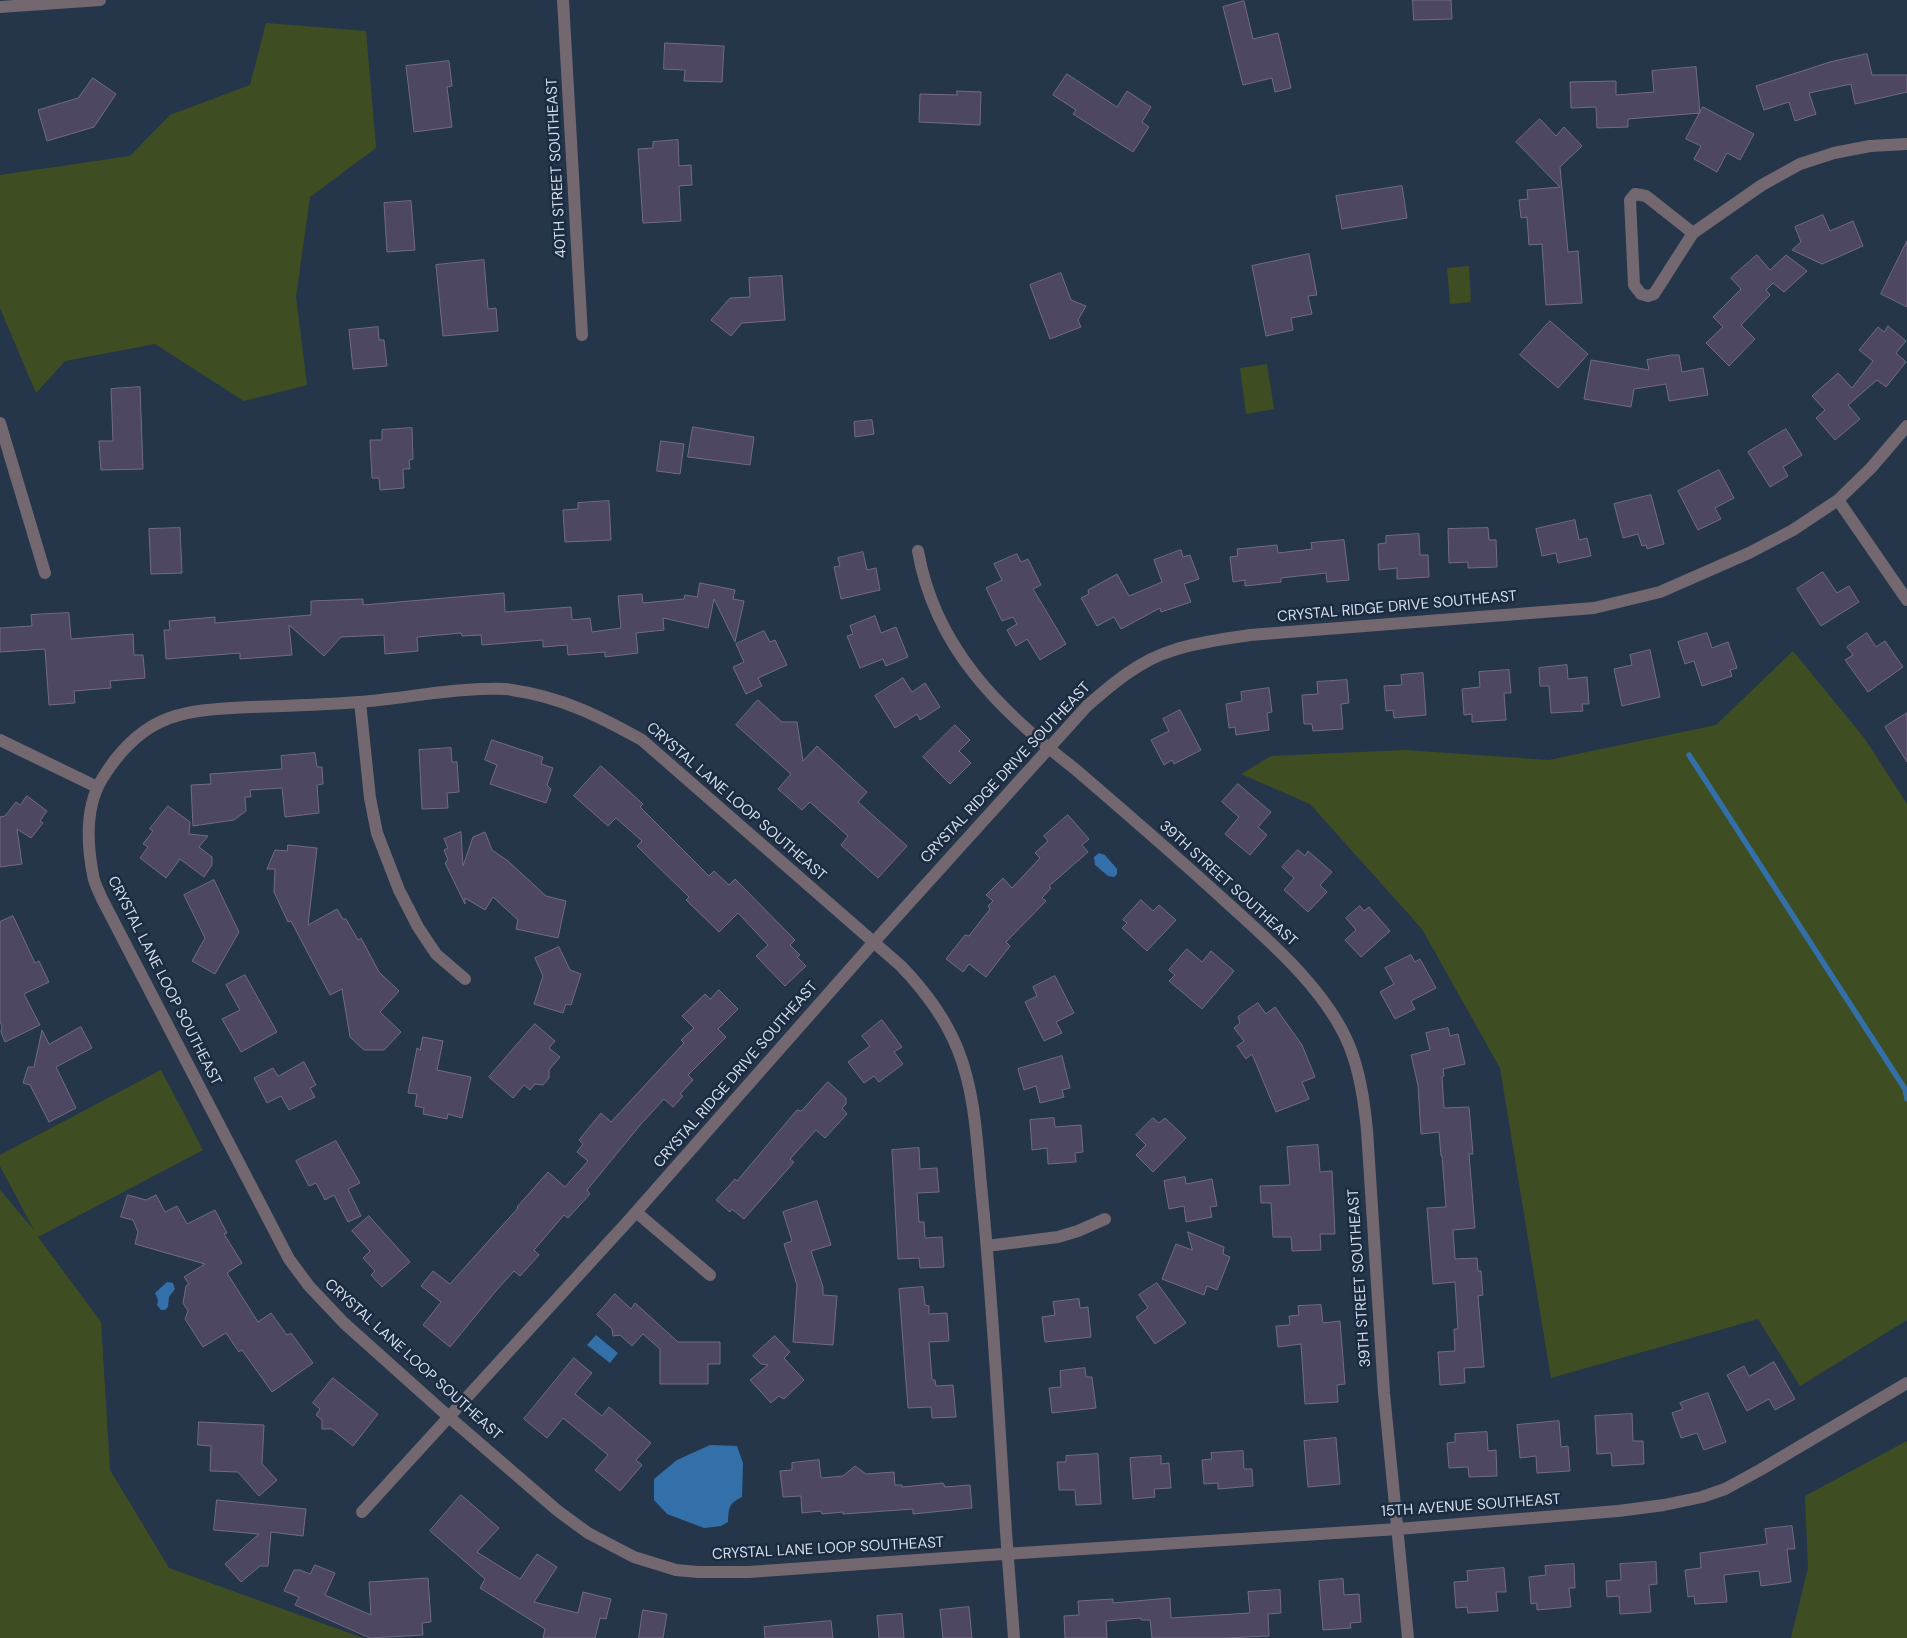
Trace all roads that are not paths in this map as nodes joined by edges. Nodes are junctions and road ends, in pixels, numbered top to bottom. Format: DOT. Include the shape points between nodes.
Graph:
graph roads {
  1 [pos="100,0"];
  2 [pos="563,0"];
  3 [pos="0,6"];
  4 [pos="1907,144"];
  5 [pos="1693,233"];
  6 [pos="582,335"];
  7 [pos="0,423"];
  8 [pos="1907,426"];
  9 [pos="1838,500"];
  10 [pos="918,551"];
  11 [pos="45,573"];
  12 [pos="1907,600"];
  13 [pos="360,702"];
  14 [pos="0,740"];
  15 [pos="1048,749"];
  16 [pos="97,787"];
  17 [pos="873,943"];
  18 [pos="465,979"];
  19 [pos="636,1212"];
  20 [pos="1105,1219"];
  21 [pos="987,1246"];
  22 [pos="710,1275"];
  23 [pos="1907,1383"];
  24 [pos="449,1417"];
  25 [pos="362,1512"];
  26 [pos="1398,1528"];
  27 [pos="1008,1554"];
  28 [pos="1014,1638"];
  29 [pos="1408,1638"];
  1 -- 3 [label="street"];
  2 -- 6 [label="street, 40TH STREET SOUTHEAST"];
  4 -- 5 [label="street" via="1834,153 1800,164 1762,185"];
  5 -- 5 [label="street" via="1654,294 1641,294 1634,285 1630,200 1635,194 1646,196"];
  7 -- 11 [label="street"];
  8 -- 9 [label="street, CRYSTAL RIDGE DRIVE SOUTHEAST"];
  9 -- 12 [label="street"];
  9 -- 15 [label="street, CRYSTAL RIDGE DRIVE SOUTHEAST" via="1794,530 1748,554 1660,592 1622,602 1594,608 1250,635 1172,650 1117,679"];
  10 -- 15 [label="street, 39TH STREET SOUTHEAST" via="928,594 962,659"];
  13 -- 16 [label="street, CRYSTAL LANE LOOP SOUTHEAST" via="209,709 182,714 140,734 109,767"];
  13 -- 17 [label="street, CRYSTAL LANE LOOP SOUTHEAST" via="457,690 509,689 540,694 594,714 642,740"];
  13 -- 18 [label="street" via="376,833 418,927 436,954"];
  14 -- 16 [label="street"];
  15 -- 17 [label="street, CRYSTAL RIDGE DRIVE SOUTHEAST"];
  15 -- 26 [label="street, 39TH STREET SOUTHEAST" via="1090,782 1276,947 1315,992 1348,1044 1363,1095 1384,1393"];
  16 -- 24 [label="street, CRYSTAL LANE LOOP SOUTHEAST" via="88,826 93,876 102,900 289,1259 308,1286 344,1323"];
  17 -- 19 [label="street, CRYSTAL RIDGE DRIVE SOUTHEAST"];
  17 -- 21 [label="street, CRYSTAL LANE LOOP SOUTHEAST" via="926,992 958,1051 973,1108"];
  19 -- 22 [label="street"];
  19 -- 24 [label="street, CRYSTAL RIDGE DRIVE SOUTHEAST"];
  20 -- 21 [label="street" via="1058,1237"];
  21 -- 27 [label="street, CRYSTAL LANE LOOP SOUTHEAST"];
  23 -- 26 [label="street, 15TH AVENUE SOUTHEAST" via="1760,1470 1702,1497 1618,1511"];
  24 -- 25 [label="street, CRYSTAL RIDGE DRIVE SOUTHEAST"];
  24 -- 27 [label="street, CRYSTAL LANE LOOP SOUTHEAST" via="588,1533 634,1557 676,1570 749,1572"];
  26 -- 27 [label="street, 15TH AVENUE SOUTHEAST"];
  26 -- 29 [label="street, 39TH STREET SOUTHEAST"];
  27 -- 28 [label="street"];
}
